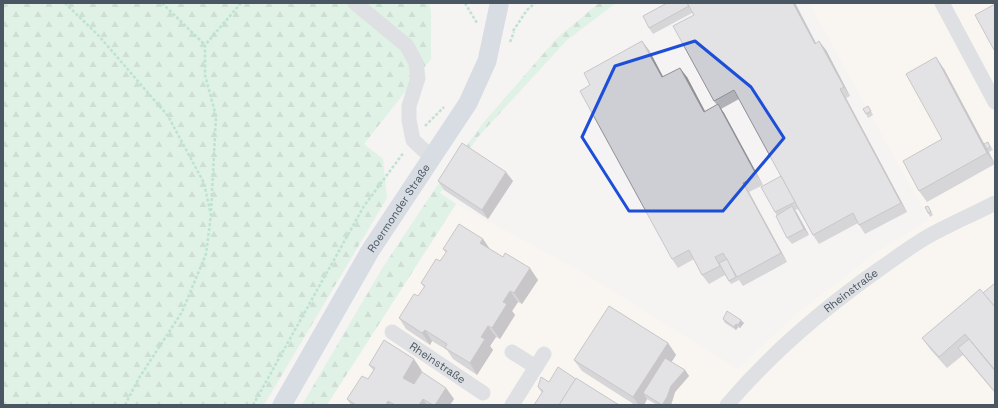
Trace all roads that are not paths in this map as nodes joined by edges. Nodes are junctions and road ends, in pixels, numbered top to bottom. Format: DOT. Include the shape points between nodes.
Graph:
graph roads {
  1 [pos="355,3"];
  2 [pos="942,3"];
  3 [pos="500,4"];
  4 [pos="995,102"];
  5 [pos="431,157"];
  6 [pos="995,203"];
  7 [pos="392,332"];
  8 [pos="512,352"];
  9 [pos="544,354"];
  10 [pos="536,367"];
  11 [pos="483,393"];
  12 [pos="282,405"];
  13 [pos="512,405"];
  14 [pos="726,405"];
  1 -- 5 [label="street" via="407,46 416,63 418,78 409,106 409,120 413,140"];
  2 -- 4 [label="street"];
  3 -- 5 [label="main road, Roermonder Straße" via="487,61 468,104"];
  5 -- 12 [label="main road, Roermonder Straße" via="370,251"];
  6 -- 14 [label="street, Rheinstraße" via="926,237 849,290 776,351"];
  7 -- 11 [label="street, Rheinstraße"];
  8 -- 10 [label="street"];
  9 -- 10 [label="street"];
  10 -- 13 [label="street"];
}
